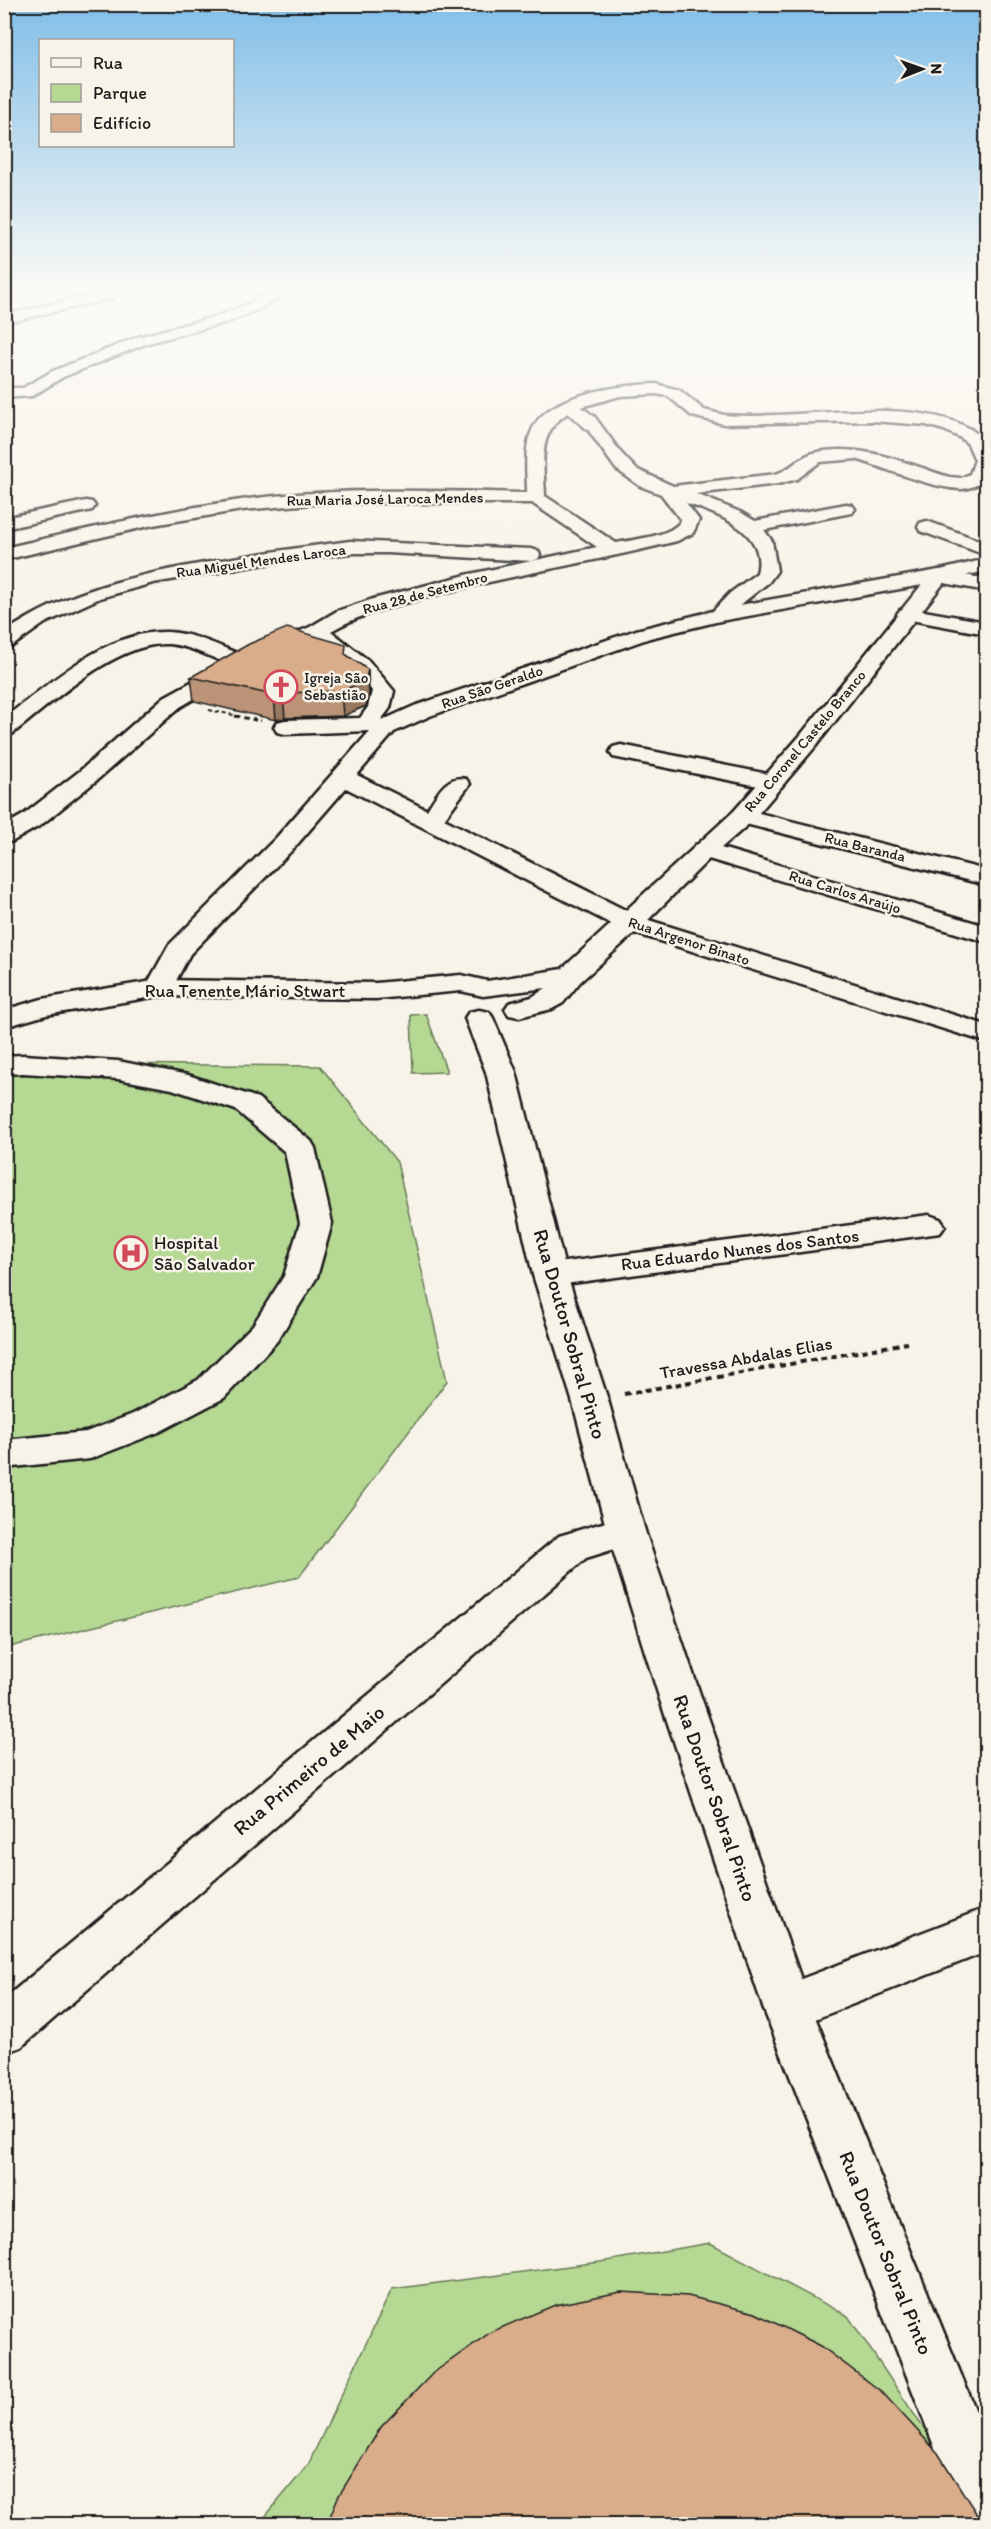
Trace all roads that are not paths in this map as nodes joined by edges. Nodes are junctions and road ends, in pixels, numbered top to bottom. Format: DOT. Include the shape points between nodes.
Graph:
graph roads {
  1 [pos="572,406"];
  2 [pos="690,406"];
  3 [pos="569,407"];
  4 [pos="669,493"];
  5 [pos="536,498"];
  6 [pos="86,506"];
  7 [pos="846,509"];
  8 [pos="4,524"];
  9 [pos="753,526"];
  10 [pos="927,527"];
  11 [pos="612,549"];
  12 [pos="987,549"];
  13 [pos="4,554"];
  14 [pos="568,557"];
  15 [pos="987,565"];
  16 [pos="939,576"];
  17 [pos="987,585"];
  18 [pos="907,614"];
  19 [pos="720,615"];
  20 [pos="987,628"];
  21 [pos="317,631"];
  22 [pos="4,643"];
  23 [pos="243,662"];
  24 [pos="376,726"];
  25 [pos="285,727"];
  26 [pos="4,729"];
  27 [pos="621,752"];
  28 [pos="343,777"];
  29 [pos="774,782"];
  30 [pos="458,784"];
  31 [pos="743,816"];
  32 [pos="429,822"];
  33 [pos="4,836"];
  34 [pos="704,850"];
  35 [pos="987,878"];
  36 [pos="630,923"];
  37 [pos="987,934"];
  38 [pos="570,976"];
  39 [pos="159,988"];
  40 [pos="480,998"];
  41 [pos="515,1013"];
  42 [pos="4,1018"];
  43 [pos="987,1034"];
  44 [pos="4,1065"];
  45 [pos="501,1072"];
  46 [pos="929,1226"];
  47 [pos="550,1275"];
  48 [pos="4,1454"];
  49 [pos="626,1531"];
  50 [pos="987,1930"];
  51 [pos="787,2007"];
  52 [pos="4,2030"];
  53 [pos="987,2505"];
  1 -- 3 [label="street"];
  2 -- 4 [label="street" via="697,412 732,420 928,421 954,427 975,442 984,460 977,477 963,484 857,454 844,454 816,458 778,479"];
  3 -- 4 [label="street" via="587,416 616,460 630,473"];
  3 -- 5 [label="street" via="542,426 536,450"];
  4 -- 9 [label="street" via="726,511"];
  4 -- 11 [label="street, Rua 28 de Setembro" via="690,520 686,529 670,537"];
  5 -- 11 [label="street"];
  5 -- 13 [label="street, Rua Maria José Laroca Mendes" via="324,498 263,503 153,520"];
  6 -- 8 [label="street"];
  7 -- 9 [label="street"];
  9 -- 19 [label="street" via="768,550 767,571"];
  10 -- 12 [label="street"];
  11 -- 14 [label="street, Rua 28 de Setembro"];
  14 -- 21 [label="street, Rua 28 de Setembro" via="380,603 344,615"];
  14 -- 22 [label="street, Rua Miguel Mendes Laroca" via="387,547 289,554 151,578 93,594 38,619"];
  15 -- 16 [label="street"];
  16 -- 17 [label="street"];
  16 -- 18 [label="street, Rua Coronel Castelo Branco"];
  16 -- 19 [label="street, Rua São Geraldo"];
  18 -- 20 [label="street"];
  18 -- 29 [label="street, Rua Coronel Castelo Branco"];
  19 -- 24 [label="street, Rua São Geraldo" via="643,634"];
  21 -- 23 [label="street, Rua 28 de Setembro"];
  21 -- 24 [label="street" via="371,675 383,691"];
  23 -- 26 [label="street" via="175,639 135,641 107,654"];
  23 -- 33 [label="street, Rua 28 de Setembro" via="172,702 89,775 32,820"];
  24 -- 25 [label="street"];
  24 -- 28 [label="street, Rua São Geraldo"];
  27 -- 29 [label="street"];
  28 -- 32 [label="street, Rua Argenor Binato"];
  28 -- 39 [label="street, Rua São Geraldo" via="285,843 178,951"];
  29 -- 31 [label="street, Rua Coronel Castelo Branco"];
  30 -- 32 [label="street"];
  31 -- 34 [label="street, Rua Coronel Castelo Branco"];
  31 -- 35 [label="street, Rua Baranda"];
  32 -- 36 [label="street, Rua Argenor Binato"];
  34 -- 36 [label="street, Rua Coronel Castelo Branco"];
  34 -- 37 [label="street, Rua Carlos Araújo"];
  36 -- 38 [label="street, Rua Coronel Castelo Branco"];
  36 -- 43 [label="street, Rua Argenor Binato"];
  38 -- 40 [label="street"];
  38 -- 41 [label="street, Rua Coronel Castelo Branco" via="553,997"];
  39 -- 40 [label="street, Rua Tenente Mário Stwart" via="376,991 416,987 439,995"];
  39 -- 42 [label="street, Rua Tenente Mário Stwart" via="42,1007"];
  40 -- 41 [label="street, Rua Coronel Castelo Branco" via="489,1020"];
  40 -- 45 [label="street, Rua Doutor Sobral Pinto"];
  41 -- 45 [label="street"];
  44 -- 48 [label="street" via="118,1070 178,1081 247,1104 300,1148 316,1223 300,1277 265,1333 211,1389 146,1423 90,1444"];
  45 -- 47 [label="street, Rua Doutor Sobral Pinto"];
  46 -- 47 [label="street, Rua Eduardo Nunes dos Santos"];
  47 -- 49 [label="street, Rua Doutor Sobral Pinto"];
  49 -- 51 [label="street, Rua Doutor Sobral Pinto"];
  49 -- 52 [label="street, Rua Primeiro de Maio" via="573,1547"];
  50 -- 51 [label="street"];
  51 -- 53 [label="street, Rua Doutor Sobral Pinto"];
}
